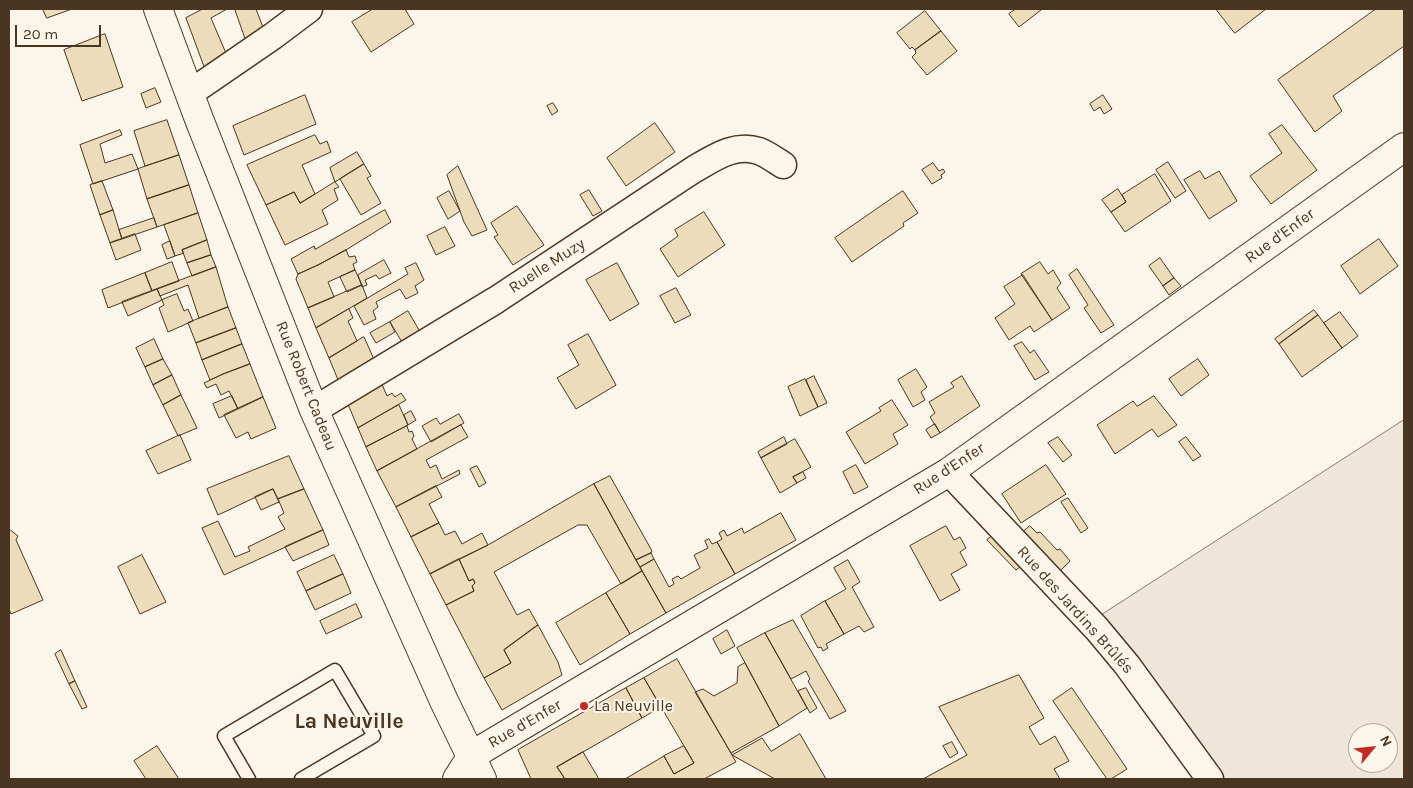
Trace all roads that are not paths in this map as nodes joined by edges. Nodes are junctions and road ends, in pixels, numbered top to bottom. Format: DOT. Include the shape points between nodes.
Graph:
graph roads {
  1 [pos="158,9"];
  2 [pos="309,9"];
  3 [pos="190,93"];
  4 [pos="1404,147"];
  5 [pos="783,165"];
  6 [pos="314,410"];
  7 [pos="949,472"];
  8 [pos="470,772"];
  9 [pos="249,779"];
  10 [pos="301,779"];
  11 [pos="1210,779"];
  1 -- 3 [label="street, Rue Robert Cadeau"];
  2 -- 3 [label="street"];
  3 -- 6 [label="street, Rue Robert Cadeau"];
  4 -- 7 [label="street, Rue d'Enfer"];
  5 -- 6 [label="street, Ruelle Muzy" via="760,152 744,149 721,154 496,300"];
  6 -- 8 [label="street, Rue Robert Cadeau" via="444,701"];
  7 -- 8 [label="street, Rue d'Enfer"];
  7 -- 11 [label="street, Rue des Jardins Brûlés" via="1097,629"];
  9 -- 10 [label="lane" via="224,736 335,670 374,736"];
}
